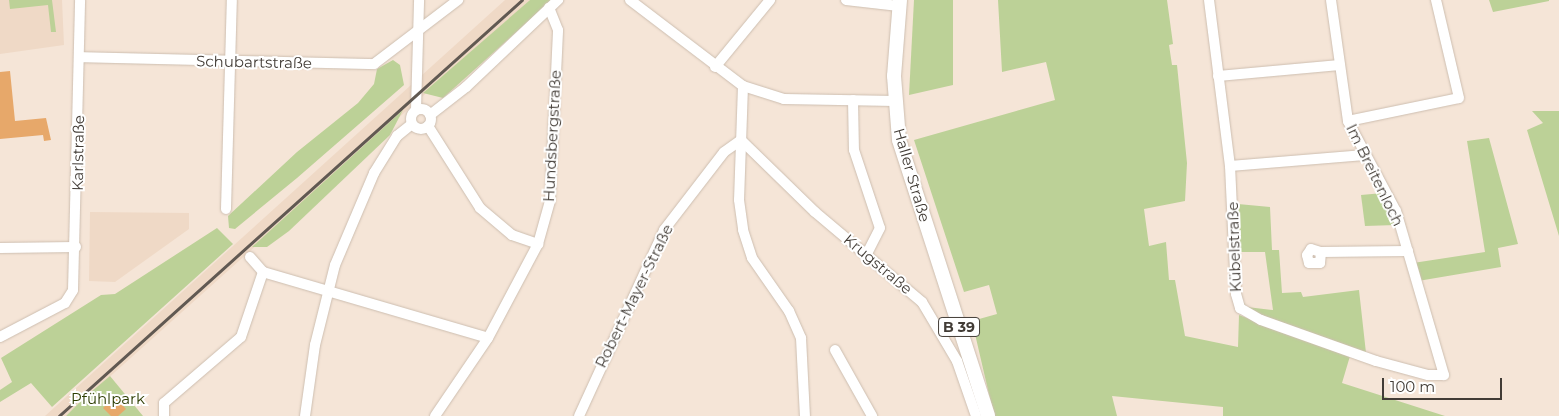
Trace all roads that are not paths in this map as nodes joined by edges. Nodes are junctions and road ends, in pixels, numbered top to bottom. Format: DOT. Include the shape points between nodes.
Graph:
graph roads {
  1 [pos="80,0"];
  2 [pos="232,0"];
  3 [pos="418,0"];
  4 [pos="458,0"];
  5 [pos="558,0"];
  6 [pos="630,0"];
  7 [pos="770,0"];
  8 [pos="846,0"];
  9 [pos="1209,0"];
  10 [pos="1330,0"];
  11 [pos="1436,0"];
  12 [pos="899,3"];
  13 [pos="549,8"];
  14 [pos="417,31"];
  15 [pos="79,57"];
  16 [pos="230,62"];
  17 [pos="1340,65"];
  18 [pos="715,66"];
  19 [pos="1218,76"];
  20 [pos="743,86"];
  21 [pos="853,100"];
  22 [pos="895,101"];
  23 [pos="416,110"];
  24 [pos="429,120"];
  25 [pos="1348,121"];
  26 [pos="412,124"];
  27 [pos="741,140"];
  28 [pos="1365,155"];
  29 [pos="1230,166"];
  30 [pos="226,209"];
  31 [pos="538,244"];
  32 [pos="76,247"];
  33 [pos="0,248"];
  34 [pos="1408,251"];
  35 [pos="1321,252"];
  36 [pos="867,253"];
  37 [pos="250,257"];
  38 [pos="263,272"];
  39 [pos="328,291"];
  40 [pos="0,337"];
  41 [pos="488,338"];
  42 [pos="835,350"];
  43 [pos="1444,374"];
  44 [pos="164,416"];
  45 [pos="305,416"];
  46 [pos="435,416"];
  47 [pos="579,416"];
  48 [pos="805,416"];
  49 [pos="872,416"];
  50 [pos="976,416"];
  51 [pos="988,416"];
  1 -- 15 [label="street, Karlstraße"];
  2 -- 16 [label="street"];
  3 -- 14 [label="street"];
  4 -- 14 [label="street, Schubartstraße"];
  5 -- 13 [label="street"];
  6 -- 18 [label="street"];
  7 -- 18 [label="street"];
  8 -- 12 [label="street"];
  9 -- 19 [label="street, Kübelstraße"];
  10 -- 17 [label="street, Im Breitenloch"];
  11 -- 25 [label="street" via="1459,98"];
  12 -- 22 [label="main road, B 39"];
  13 -- 24 [label="street"];
  13 -- 31 [label="street, Hundsbergstraße" via="558,30 550,200"];
  14 -- 16 [label="street, Schubartstraße" via="374,64"];
  14 -- 23 [label="street"];
  15 -- 16 [label="street, Schubartstraße"];
  15 -- 32 [label="street, Karlstraße"];
  16 -- 30 [label="street"];
  17 -- 19 [label="street"];
  17 -- 25 [label="street, Im Breitenloch"];
  18 -- 20 [label="street"];
  19 -- 29 [label="street, Kübelstraße"];
  20 -- 21 [label="street" via="784,99"];
  20 -- 27 [label="street"];
  21 -- 22 [label="street"];
  21 -- 36 [label="street" via="854,150 880,228"];
  22 -- 51 [label="main road, Haller Straße / B 39" via="899,140"];
  23 -- 24 [label="street" via="423,109"];
  23 -- 26 [label="street"];
  24 -- 26 [label="street" via="419,128"];
  24 -- 31 [label="street" via="480,208 512,235"];
  25 -- 28 [label="street, Im Breitenloch"];
  26 -- 39 [label="street" via="397,136 374,173"];
  27 -- 36 [label="street, Krugstraße" via="815,212"];
  27 -- 47 [label="street, Robert-Mayer-Straße" via="724,152 664,230"];
  27 -- 48 [label="street" via="739,200 743,230 752,258 789,311 801,338"];
  28 -- 29 [label="street"];
  28 -- 34 [label="street, Im Breitenloch" via="1396,211"];
  29 -- 43 [label="street, Kübelstraße" via="1236,294 1240,308 1261,320 1376,361 1428,375"];
  31 -- 41 [label="street, Hundsbergstraße"];
  32 -- 33 [label="street"];
  32 -- 40 [label="street, Karlstraße" via="73,290 65,303"];
  34 -- 35 [label="street"];
  34 -- 43 [label="street, Im Breitenloch"];
  36 -- 50 [label="street, Krugstraße" via="922,302 934,318 957,362"];
  37 -- 38 [label="street"];
  38 -- 39 [label="street"];
  38 -- 44 [label="street" via="241,337 164,403"];
  39 -- 41 [label="street"];
  39 -- 45 [label="street"];
  41 -- 46 [label="street, Hundsbergstraße"];
  42 -- 49 [label="street"];
}
